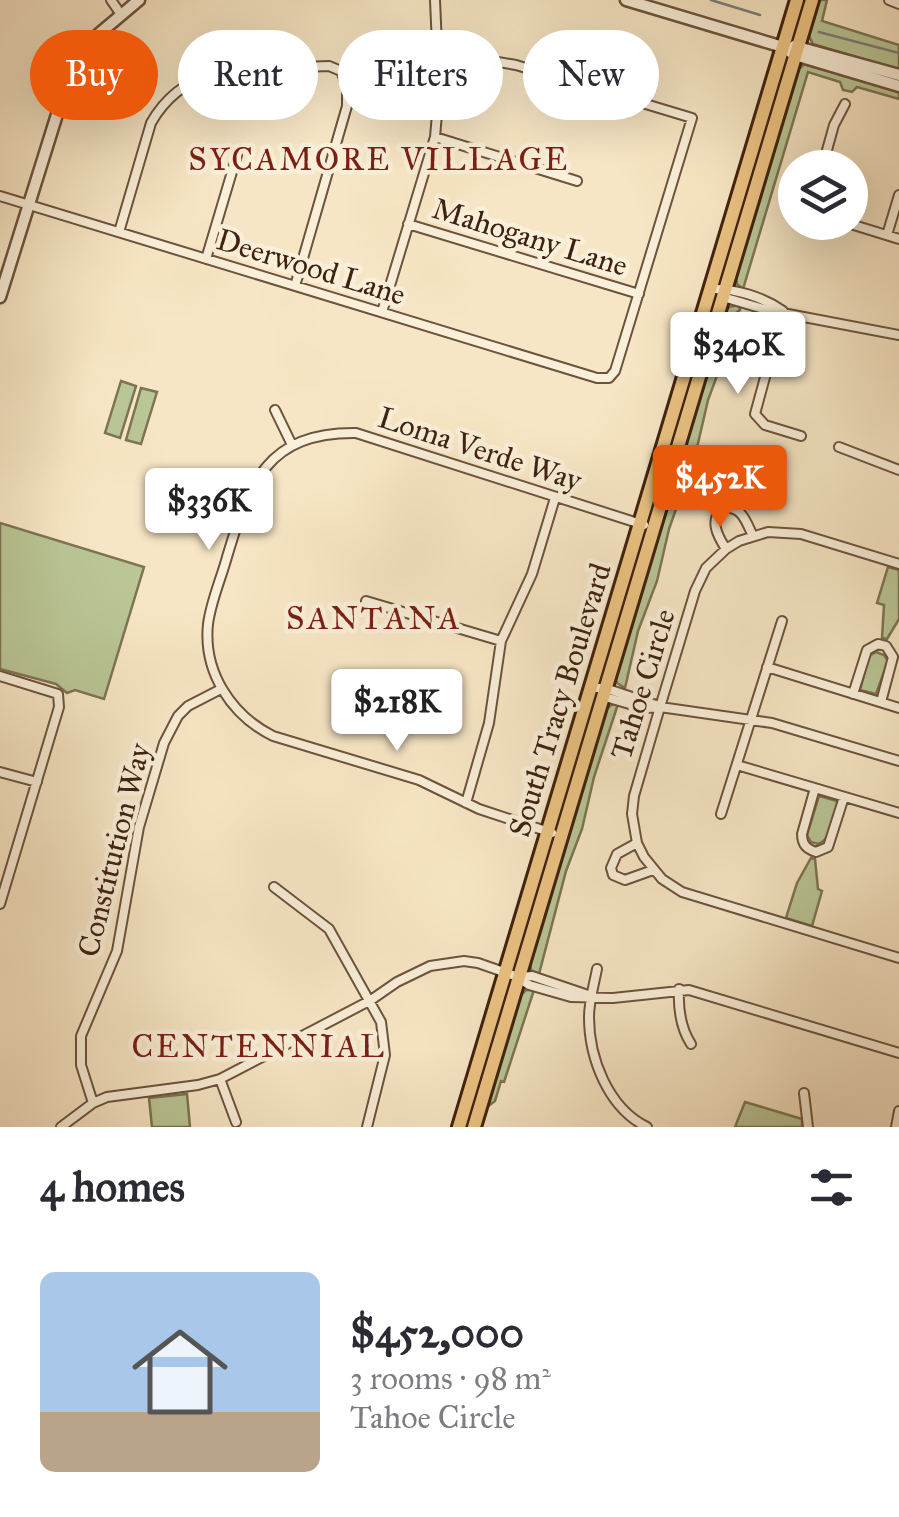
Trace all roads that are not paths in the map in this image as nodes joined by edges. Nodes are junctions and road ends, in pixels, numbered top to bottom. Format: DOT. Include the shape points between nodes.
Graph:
graph roads {
  1 [pos="112,0"];
  2 [pos="139,0"];
  3 [pos="435,0"];
  4 [pos="626,0"];
  5 [pos="797,0"];
  6 [pos="812,0"];
  7 [pos="889,0"];
  8 [pos="899,4"];
  9 [pos="120,13"];
  10 [pos="436,30"];
  11 [pos="782,47"];
  12 [pos="797,50"];
  13 [pos="503,62"];
  14 [pos="899,76"];
  15 [pos="899,86"];
  16 [pos="845,104"];
  17 [pos="436,120"];
  18 [pos="435,138"];
  19 [pos="827,150"];
  20 [pos="237,155"];
  21 [pos="577,181"];
  22 [pos="899,195"];
  23 [pos="0,196"];
  24 [pos="28,204"];
  25 [pos="408,224"];
  26 [pos="868,229"];
  27 [pos="119,232"];
  28 [pos="887,235"];
  29 [pos="899,239"];
  30 [pos="206,258"];
  31 [pos="294,286"];
  32 [pos="719,291"];
  33 [pos="0,294"];
  34 [pos="639,294"];
  35 [pos="783,311"];
  36 [pos="382,312"];
  37 [pos="899,335"];
  38 [pos="276,410"];
  39 [pos="802,436"];
  40 [pos="292,445"];
  41 [pos="839,447"];
  42 [pos="899,470"];
  43 [pos="171,482"];
  44 [pos="555,498"];
  45 [pos="243,503"];
  46 [pos="646,526"];
  47 [pos="752,534"];
  48 [pos="726,548"];
  49 [pos="899,564"];
  50 [pos="366,601"];
  51 [pos="782,622"];
  52 [pos="501,641"];
  53 [pos="767,667"];
  54 [pos="0,676"];
  55 [pos="590,688"];
  56 [pos="221,689"];
  57 [pos="604,692"];
  58 [pos="852,694"];
  59 [pos="881,702"];
  60 [pos="660,707"];
  61 [pos="899,708"];
  62 [pos="751,720"];
  63 [pos="899,762"];
  64 [pos="738,764"];
  65 [pos="0,772"];
  66 [pos="37,782"];
  67 [pos="815,788"];
  68 [pos="844,797"];
  69 [pos="466,803"];
  70 [pos="899,813"];
  71 [pos="721,814"];
  72 [pos="554,834"];
  73 [pos="637,843"];
  74 [pos="0,865"];
  75 [pos="10,868"];
  76 [pos="653,870"];
  77 [pos="274,887"];
  78 [pos="0,904"];
  79 [pos="899,958"];
  80 [pos="597,969"];
  81 [pos="511,974"];
  82 [pos="679,989"];
  83 [pos="592,997"];
  84 [pos="370,1000"];
  85 [pos="691,1044"];
  86 [pos="899,1052"];
  87 [pos="220,1079"];
  88 [pos="804,1094"];
  89 [pos="93,1102"];
  90 [pos="899,1111"];
  91 [pos="236,1122"];
  92 [pos="61,1127"];
  93 [pos="366,1127"];
  94 [pos="459,1127"];
  95 [pos="474,1127"];
  96 [pos="646,1127"];
  97 [pos="808,1127"];
  98 [pos="896,1127"];
  1 -- 9 [label="street"];
  2 -- 9 [label="street"];
  3 -- 10 [label="street"];
  4 -- 11 [label="street"];
  5 -- 11 [label="main road, South Tracy Boulevard"];
  6 -- 12 [label="main road, South Tracy Boulevard"];
  7 -- 8 [label="street"];
  9 -- 24 [label="street" via="69,76"];
  11 -- 12 [label="street"];
  11 -- 32 [label="main road, South Tracy Boulevard"];
  12 -- 14 [label="street"];
  12 -- 15 [label="street"];
  12 -- 32 [label="main road, South Tracy Boulevard"];
  13 -- 34 [label="street" via="692,118"];
  16 -- 19 [label="street"];
  17 -- 18 [label="street"];
  18 -- 21 [label="street"];
  18 -- 25 [label="street"];
  20 -- 30 [label="street"];
  22 -- 28 [label="street"];
  23 -- 24 [label="street, Deerwood Lane"];
  24 -- 27 [label="street, Deerwood Lane"];
  24 -- 33 [label="street"];
  25 -- 34 [label="street, Mahogany Lane"];
  25 -- 36 [label="street"];
  26 -- 28 [label="street"];
  27 -- 30 [label="street, Deerwood Lane"];
  27 -- 31 [label="street" via="152,122 170,97 207,74 330,66 342,71 347,86 344,120"];
  28 -- 29 [label="street"];
  30 -- 31 [label="street, Deerwood Lane"];
  31 -- 36 [label="street, Deerwood Lane"];
  32 -- 35 [label="street"];
  32 -- 46 [label="main road, South Tracy Boulevard"];
  34 -- 36 [label="street, Deerwood Lane" via="609,378"];
  35 -- 37 [label="street"];
  35 -- 39 [label="street" via="755,414 766,426"];
  38 -- 40 [label="street"];
  40 -- 44 [label="street, Loma Verde Way" via="328,434 374,436"];
  40 -- 45 [label="street" via="266,465"];
  41 -- 42 [label="street"];
  43 -- 45 [label="street"];
  44 -- 46 [label="street, Loma Verde Way"];
  44 -- 52 [label="street" via="532,574"];
  45 -- 56 [label="street" via="208,626"];
  46 -- 55 [label="main road, South Tracy Boulevard"];
  46 -- 57 [label="main road, South Tracy Boulevard"];
  47 -- 48 [label="street, Tahoe Circle"];
  47 -- 48 [label="street" via="740,512 723,508 715,524"];
  47 -- 49 [label="street, Tahoe Circle" via="801,534"];
  48 -- 60 [label="street, Tahoe Circle" via="695,590"];
  50 -- 52 [label="street"];
  51 -- 53 [label="street"];
  52 -- 69 [label="street"];
  53 -- 58 [label="street"];
  53 -- 62 [label="street"];
  54 -- 66 [label="street" via="58,694"];
  55 -- 57 [label="street"];
  55 -- 72 [label="main road, South Tracy Boulevard"];
  56 -- 69 [label="street" via="246,719 273,736 419,780"];
  56 -- 89 [label="street, Constitution Way" via="188,706 164,743 139,827 117,950 81,1036 81,1066"];
  57 -- 60 [label="street" via="643,708"];
  57 -- 72 [label="main road, South Tracy Boulevard"];
  58 -- 59 [label="street"];
  58 -- 59 [label="street" via="867,650 886,646 893,657"];
  59 -- 61 [label="street"];
  60 -- 62 [label="street"];
  60 -- 73 [label="street, Tahoe Circle" via="634,796"];
  62 -- 63 [label="street"];
  62 -- 64 [label="street"];
  64 -- 67 [label="street"];
  64 -- 71 [label="street"];
  65 -- 66 [label="street"];
  66 -- 75 [label="street"];
  67 -- 68 [label="street"];
  67 -- 68 [label="street" via="802,840 809,850 831,842"];
  68 -- 70 [label="street"];
  69 -- 72 [label="street"];
  72 -- 81 [label="main road, South Tracy Boulevard"];
  73 -- 76 [label="street, Tahoe Circle"];
  73 -- 76 [label="street, Tahoe Circle" via="617,854 614,874 626,880"];
  74 -- 75 [label="street"];
  75 -- 78 [label="street"];
  76 -- 79 [label="street, Tahoe Circle" via="693,896"];
  77 -- 84 [label="street" via="329,929"];
  80 -- 83 [label="street"];
  81 -- 83 [label="street" via="571,997"];
  81 -- 84 [label="street" via="446,962"];
  81 -- 94 [label="main road, South Tracy Boulevard"];
  81 -- 95 [label="main road, South Tracy Boulevard"];
  82 -- 83 [label="street"];
  82 -- 85 [label="street" via="678,1010"];
  82 -- 86 [label="street"];
  83 -- 96 [label="street" via="590,1028 604,1082 613,1099"];
  84 -- 87 [label="street"];
  84 -- 93 [label="street" via="385,1055"];
  87 -- 89 [label="street"];
  87 -- 91 [label="street"];
  88 -- 97 [label="street"];
  89 -- 92 [label="street"];
  90 -- 98 [label="street"];
}
